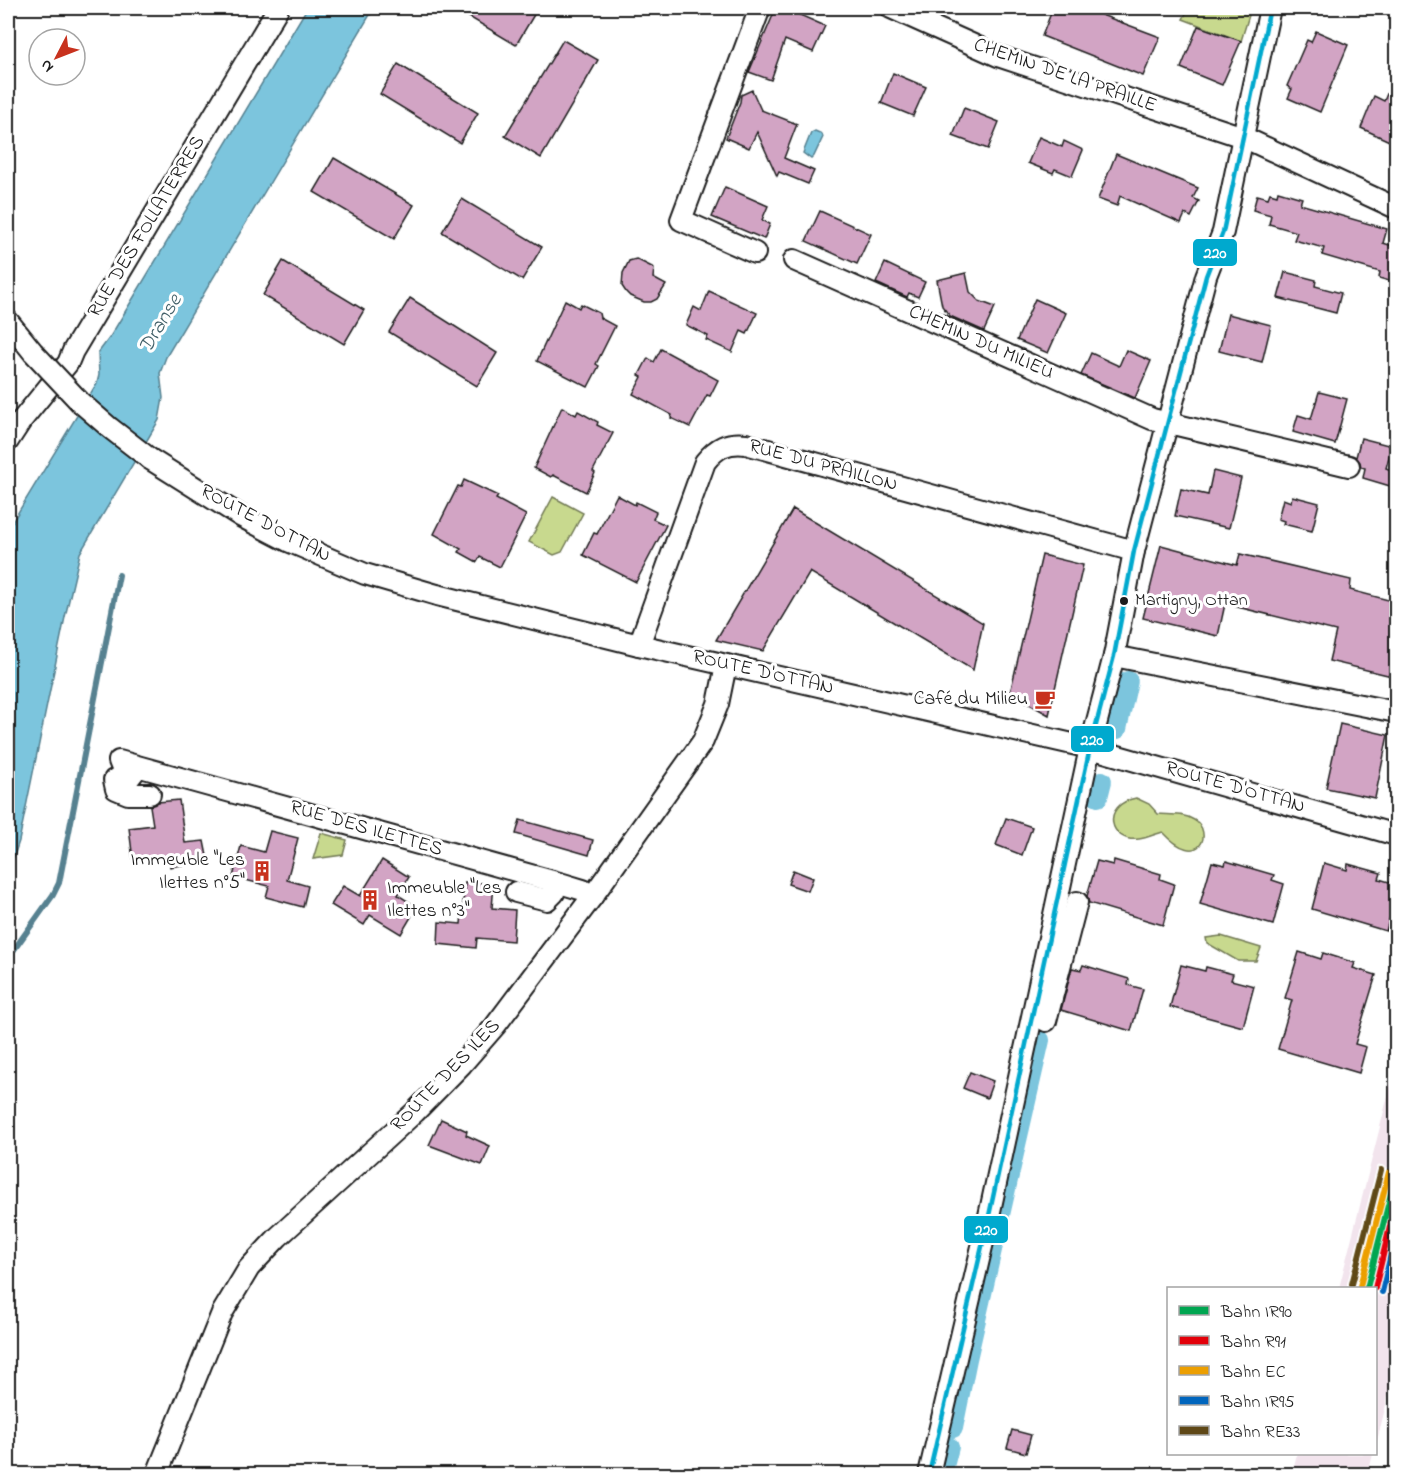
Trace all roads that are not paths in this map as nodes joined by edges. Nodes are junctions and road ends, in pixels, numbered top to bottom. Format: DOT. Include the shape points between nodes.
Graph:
graph roads {
  1 [pos="279,8"];
  2 [pos="760,8"];
  3 [pos="891,8"];
  4 [pos="1270,8"];
  5 [pos="1244,136"];
  6 [pos="1396,208"];
  7 [pos="755,253"];
  8 [pos="794,260"];
  9 [pos="8,321"];
  10 [pos="1169,423"];
  11 [pos="8,441"];
  12 [pos="1349,466"];
  13 [pos="1134,551"];
  14 [pos="639,645"];
  15 [pos="1114,656"];
  16 [pos="726,665"];
  17 [pos="1396,711"];
  18 [pos="1090,748"];
  19 [pos="150,794"];
  20 [pos="1396,835"];
  21 [pos="557,883"];
  22 [pos="516,892"];
  23 [pos="592,897"];
  24 [pos="1077,902"];
  25 [pos="1046,1021"];
  26 [pos="157,1474"];
  27 [pos="929,1474"];
  1 -- 11 [label="street, RUE DES FOLLATERRES" via="68,363"];
  2 -- 7 [label="street" via="681,220"];
  3 -- 5 [label="street, CHEMIN DE LA PRAILLE" via="998,56"];
  4 -- 5 [label="street"];
  5 -- 6 [label="street, CHEMIN DE LA PRAILLE"];
  5 -- 10 [label="street" via="1223,232 1206,276"];
  8 -- 10 [label="street, CHEMIN DU MILIEU" via="1152,419"];
  9 -- 14 [label="street, ROUTE D'OTTAN, bridge" via="80,402 110,428 169,472 288,541 365,574"];
  10 -- 12 [label="street, CHEMIN DU MILIEU"];
  10 -- 13 [label="street"];
  13 -- 14 [label="street, RUE DU PRAILLON" via="746,444 725,444 705,462"];
  13 -- 15 [label="street"];
  14 -- 16 [label="street, ROUTE D'OTTAN"];
  15 -- 17 [label="street"];
  15 -- 18 [label="street"];
  16 -- 18 [label="street, ROUTE D'OTTAN"];
  16 -- 23 [label="street, ROUTE DES ILES" via="718,704 703,741"];
  18 -- 20 [label="street, ROUTE D'OTTAN"];
  18 -- 27 [label="street"];
  19 -- 21 [label="street, RUE DES ILETTES" via="128,794 116,789 112,771 119,761 127,781 138,767"];
  21 -- 22 [label="street" via="547,900"];
  21 -- 23 [label="street, RUE DES ILETTES" via="583,890"];
  23 -- 26 [label="street, ROUTE DES ILES" via="462,1064 249,1268 222,1313"];
  24 -- 25 [label="street"];
}
